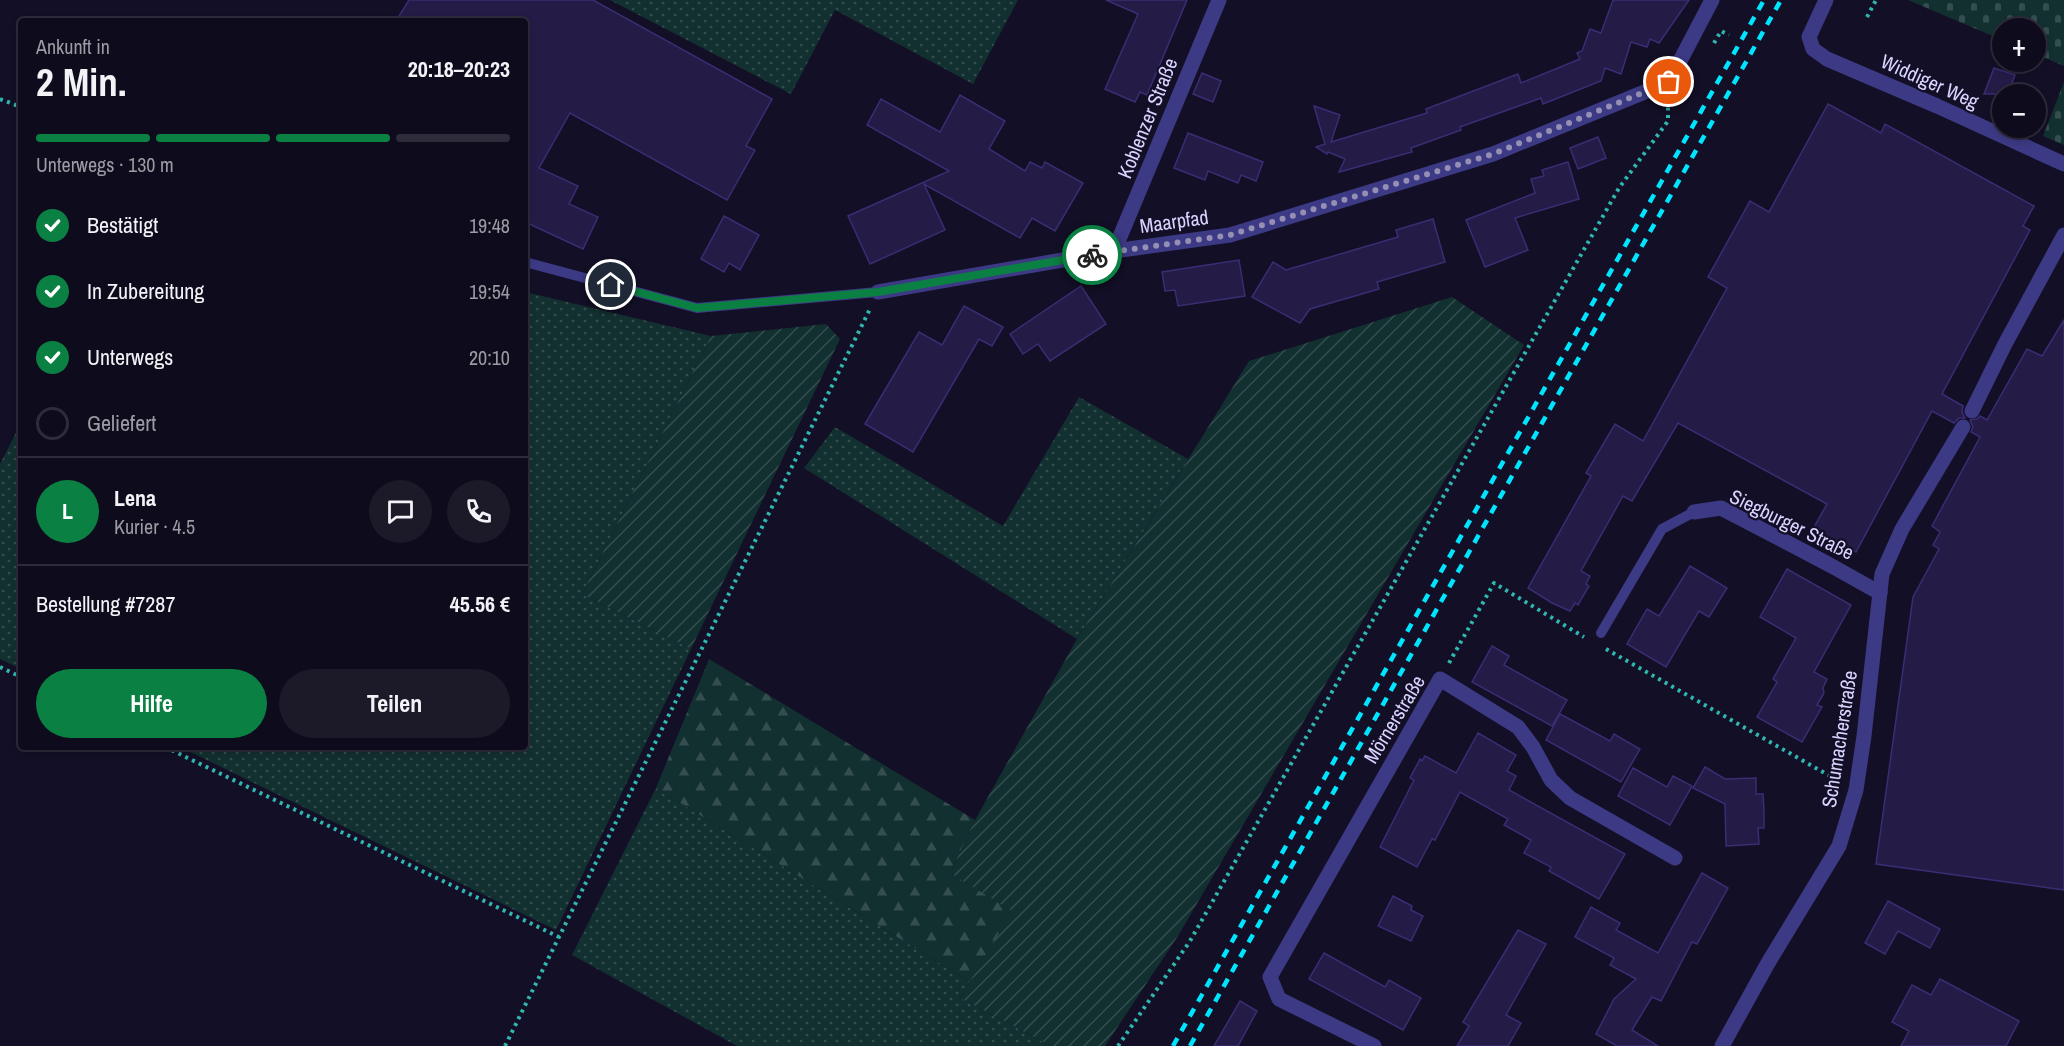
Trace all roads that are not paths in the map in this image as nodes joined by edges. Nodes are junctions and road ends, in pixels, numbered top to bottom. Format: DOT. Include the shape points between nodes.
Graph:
graph roads {
  1 [pos="1218,0"];
  2 [pos="1712,0"];
  3 [pos="1826,0"];
  4 [pos="2064,164"];
  5 [pos="2064,235"];
  6 [pos="1114,251"];
  7 [pos="528,263"];
  8 [pos="878,292"];
  9 [pos="1972,411"];
  10 [pos="1963,428"];
  11 [pos="1694,512"];
  12 [pos="1880,593"];
  13 [pos="1601,633"];
  14 [pos="1675,858"];
  15 [pos="1374,1046"];
  16 [pos="1722,1046"];
  1 -- 6 [label="street, Koblenzer Straße"];
  2 -- 6 [label="street, Maarpfad" via="1669,82 1493,154 1230,235"];
  3 -- 4 [label="street, Widdiger Weg" via="1809,37 1813,49 1827,59"];
  5 -- 9 [label="street"];
  6 -- 8 [label="street, Maarpfad"];
  7 -- 8 [label="lane, Maarpfad" via="697,308"];
  10 -- 12 [label="street, Schumacherstraße" via="1902,529 1882,574"];
  11 -- 12 [label="street, Siegburger Straße" via="1721,508"];
  11 -- 13 [label="lane, Siegburger Straße" via="1662,529"];
  12 -- 16 [label="street, Schumacherstraße" via="1856,790 1839,846"];
  14 -- 15 [label="street, Mörnerstraße" via="1570,798 1551,780 1518,727 1440,679 1270,976 1279,999"];
}
